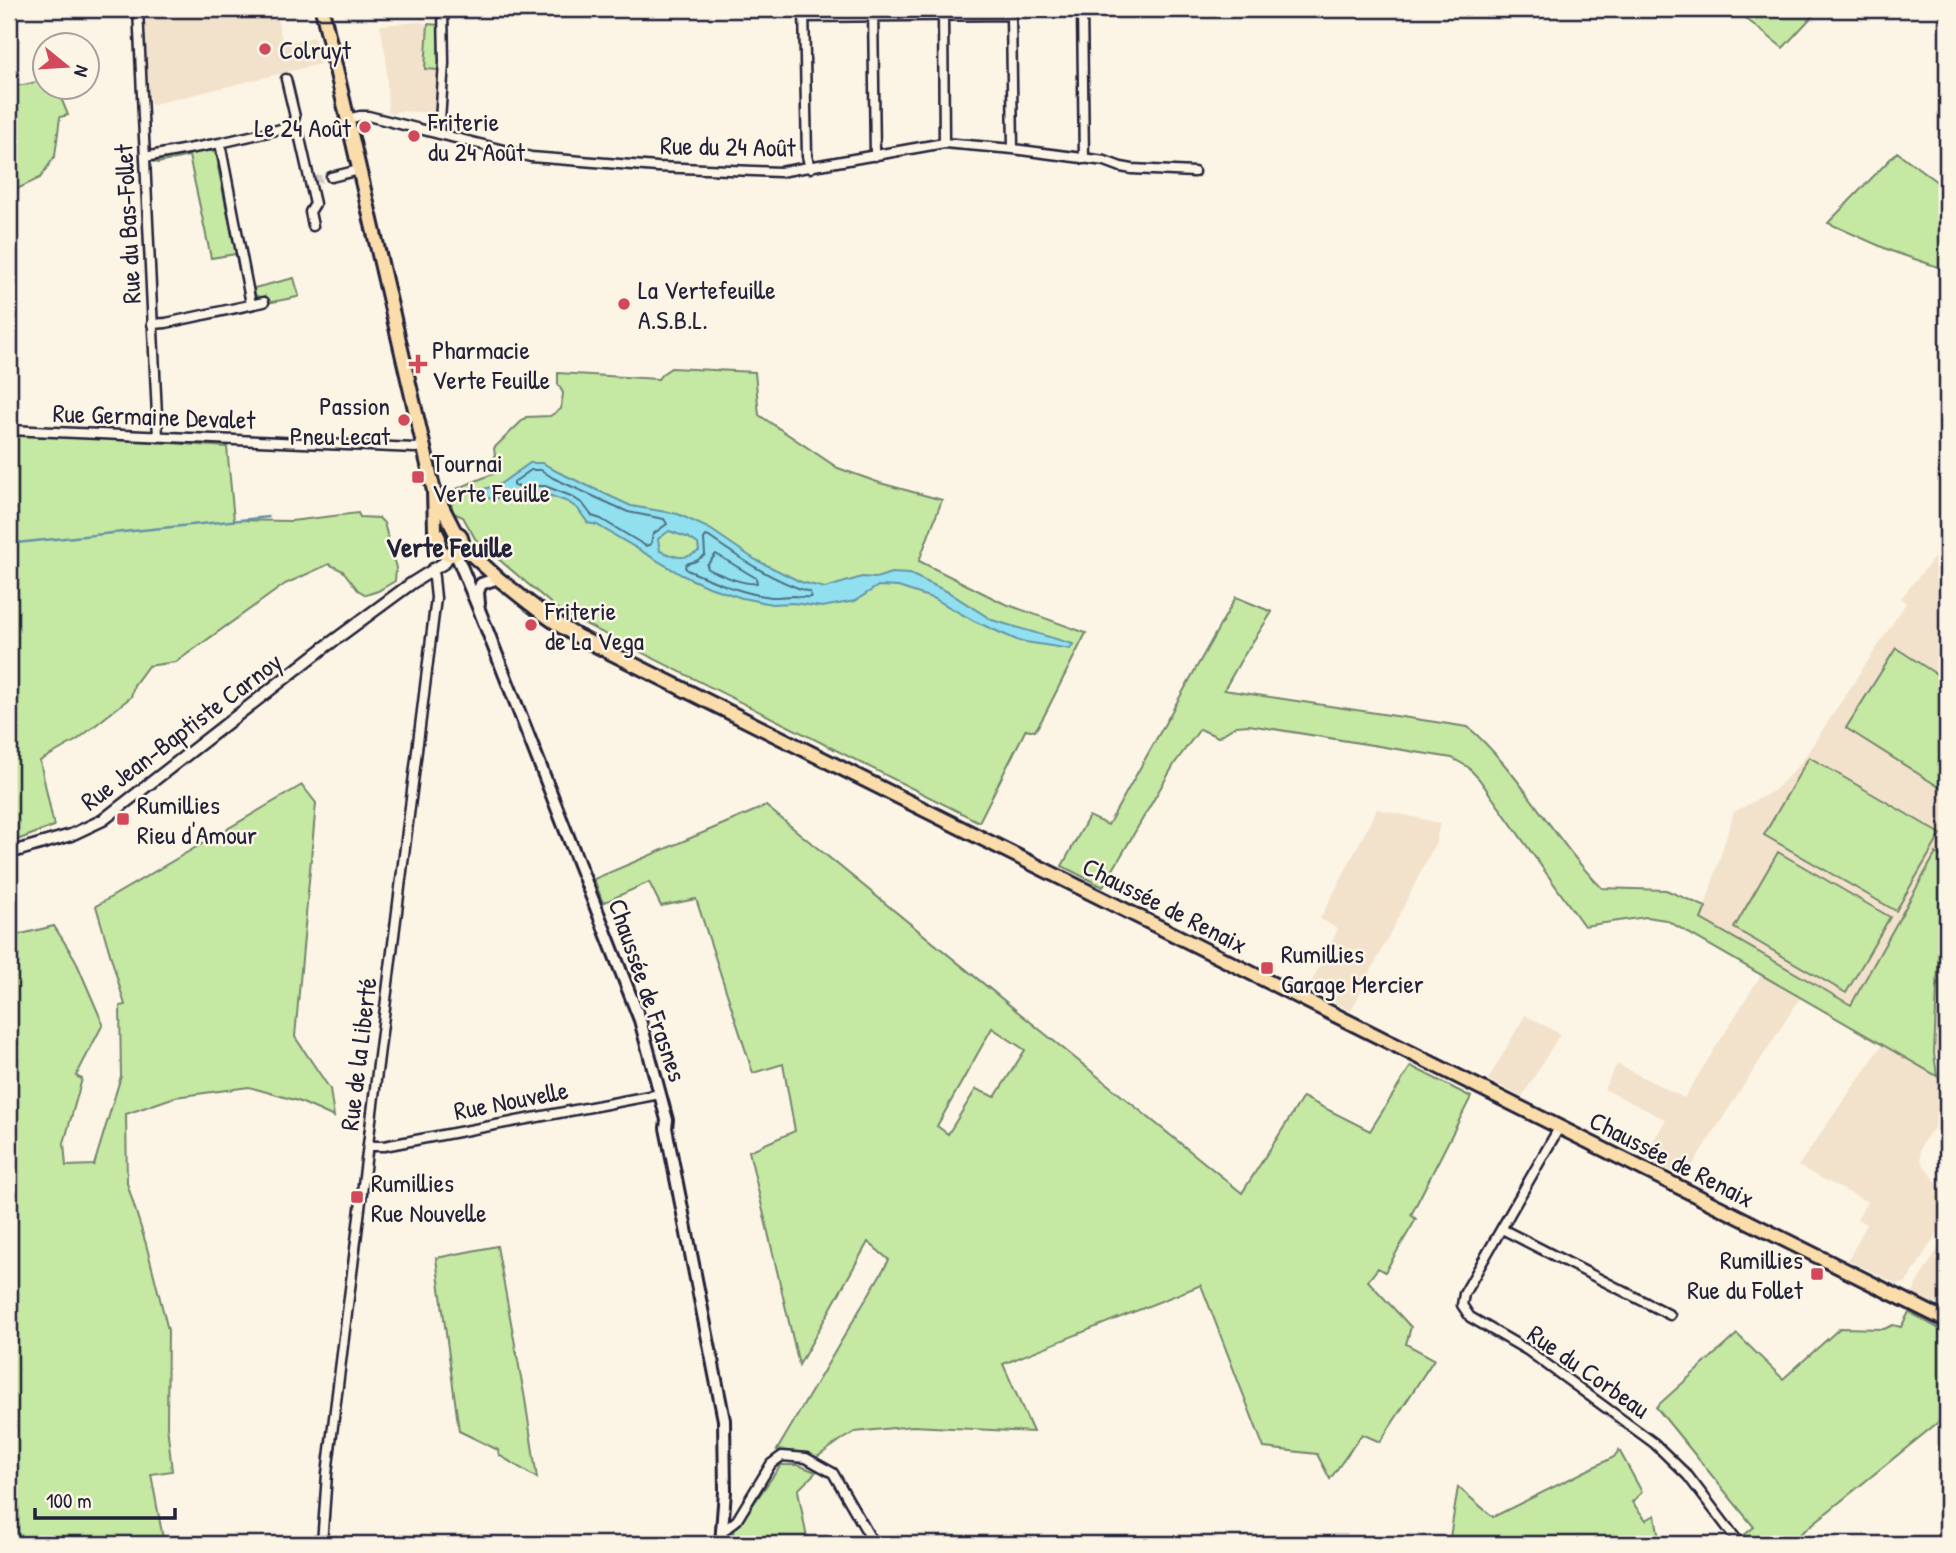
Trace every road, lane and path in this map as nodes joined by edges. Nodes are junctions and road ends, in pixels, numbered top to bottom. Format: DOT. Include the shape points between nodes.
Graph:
graph roads {
  1 [pos="138,9"];
  2 [pos="322,9"];
  3 [pos="443,9"];
  4 [pos="1082,9"];
  5 [pos="873,12"];
  6 [pos="804,13"];
  7 [pos="943,15"];
  8 [pos="286,79"];
  9 [pos="347,119"];
  10 [pos="290,127"];
  11 [pos="439,134"];
  12 [pos="220,143"];
  13 [pos="944,143"];
  14 [pos="1013,149"];
  15 [pos="874,156"];
  16 [pos="145,157"];
  17 [pos="1084,159"];
  18 [pos="810,168"];
  19 [pos="359,170"];
  20 [pos="1194,172"];
  21 [pos="331,177"];
  22 [pos="313,226"];
  23 [pos="264,302"];
  24 [pos="251,304"];
  25 [pos="152,324"];
  26 [pos="9,430"];
  27 [pos="158,437"];
  28 [pos="424,446"];
  29 [pos="434,491"];
  30 [pos="449,549"];
  31 [pos="433,568"];
  32 [pos="498,578"];
  33 [pos="479,610"];
  34 [pos="9,853"];
  35 [pos="660,1094"];
  36 [pos="1559,1128"];
  37 [pos="368,1146"];
  38 [pos="1502,1229"];
  39 [pos="1671,1315"];
  40 [pos="1944,1321"];
  41 [pos="721,1538"];
  42 [pos="322,1544"];
  43 [pos="874,1544"];
  44 [pos="1740,1544"];
  1 -- 16 [label="street, Rue du Bas-Follet"];
  2 -- 9 [label="main road"];
  3 -- 11 [label="street"];
  4 -- 17 [label="street"];
  5 -- 6 [label="street"];
  5 -- 7 [label="street"];
  5 -- 15 [label="street"];
  6 -- 18 [label="street"];
  7 -- 13 [label="street"];
  7 -- 14 [label="street" via="1011,15"];
  8 -- 10 [label="street" via="295,117"];
  9 -- 11 [label="street, Rue du 24 Août" via="368,116"];
  9 -- 19 [label="main road"];
  10 -- 12 [label="street"];
  10 -- 22 [label="street" via="299,134 312,181"];
  11 -- 18 [label="street, Rue du 24 Août" via="531,157 752,172"];
  12 -- 16 [label="street"];
  12 -- 24 [label="street"];
  13 -- 14 [label="street, Rue du 24 Août"];
  13 -- 15 [label="street, Rue du 24 Août"];
  14 -- 17 [label="street, Rue du 24 Août"];
  15 -- 18 [label="street, Rue du 24 Août"];
  16 -- 25 [label="street, Rue du Bas-Follet"];
  17 -- 20 [label="street, Rue du 24 Août" via="1132,169"];
  19 -- 21 [label="street"];
  19 -- 28 [label="main road"];
  23 -- 24 [label="street"];
  24 -- 25 [label="street"];
  25 -- 27 [label="street, Rue du Bas-Follet"];
  26 -- 27 [label="street, Rue Germaine Devalet"];
  27 -- 28 [label="street, Rue Germaine Devalet"];
  28 -- 29 [label="main road"];
  29 -- 30 [label="main road" via="435,530"];
  29 -- 30 [label="main road" via="461,538"];
  30 -- 31 [label="street"];
  30 -- 32 [label="main road, Chaussée de Renaix" via="477,557"];
  30 -- 33 [label="main road, Chaussée de Frasnes"];
  31 -- 34 [label="street, Rue Jean-Baptiste Carnoy" via="103,820 71,835"];
  31 -- 37 [label="street, Rue de la Liberté" via="436,598"];
  32 -- 33 [label="main road" via="479,588"];
  32 -- 36 [label="main road, Chaussée de Renaix" via="576,636"];
  33 -- 35 [label="main road, Chaussée de Frasnes" via="640,1020"];
  35 -- 37 [label="street, Rue Nouvelle"];
  35 -- 41 [label="main road, Chaussée de Frasnes" via="724,1420"];
  36 -- 38 [label="street, Rue du Corbeau"];
  36 -- 40 [label="main road, Chaussée de Renaix"];
  37 -- 42 [label="street, Rue de la Liberté"];
  38 -- 39 [label="street"];
  38 -- 44 [label="street, Rue du Corbeau" via="1464,1294 1462,1305 1470,1317 1527,1350 1654,1443 1688,1476"];
  41 -- 43 [label="street" via="771,1464 782,1456 806,1458 833,1473"];
}
